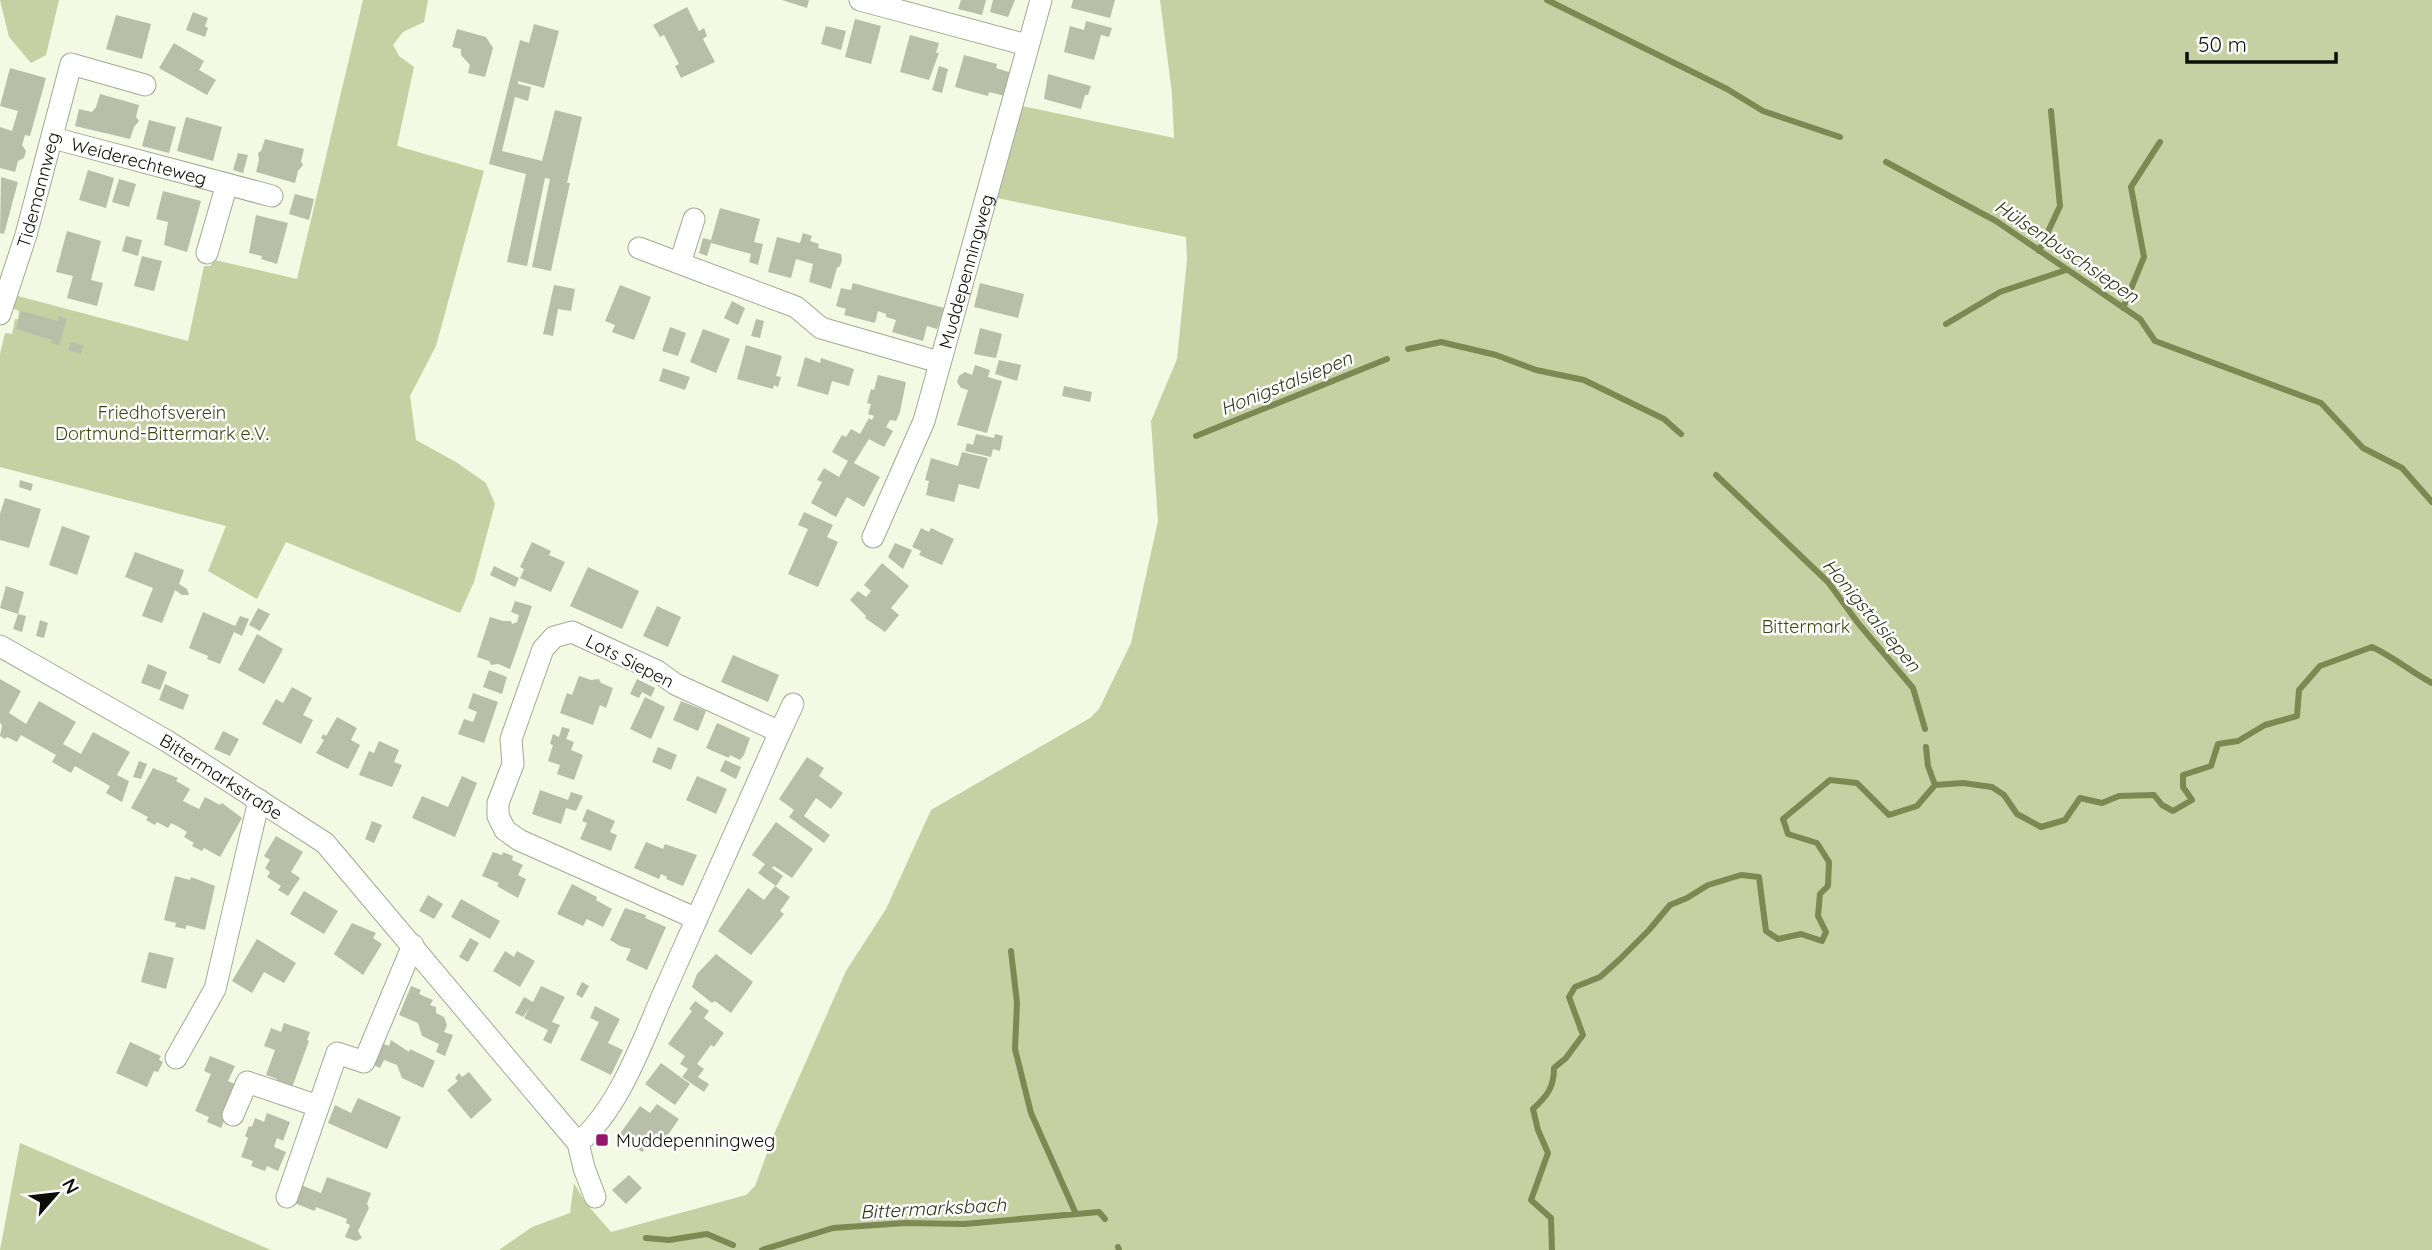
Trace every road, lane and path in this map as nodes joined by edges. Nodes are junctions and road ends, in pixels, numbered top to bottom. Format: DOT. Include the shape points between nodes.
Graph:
graph roads {
  1 [pos="860,0"];
  2 [pos="1041,0"];
  3 [pos="1027,45"];
  4 [pos="145,85"];
  5 [pos="53,138"];
  6 [pos="227,184"];
  7 [pos="272,196"];
  8 [pos="694,219"];
  9 [pos="639,248"];
  10 [pos="207,253"];
  11 [pos="8,257"];
  12 [pos="680,263"];
  13 [pos="0,314"];
  14 [pos="939,362"];
  15 [pos="873,537"];
  16 [pos="0,646"];
  17 [pos="793,704"];
  18 [pos="780,732"];
  19 [pos="259,800"];
  20 [pos="697,919"];
  21 [pos="413,945"];
  22 [pos="176,1058"];
  23 [pos="318,1106"];
  24 [pos="233,1115"];
  25 [pos="578,1143"];
  26 [pos="287,1197"];
  27 [pos="595,1197"];
  1 -- 3 [label="street"];
  2 -- 3 [label="street, Muddepenningweg"];
  3 -- 14 [label="street, Muddepenningweg"];
  4 -- 5 [label="street, Tidemannweg" via="71,64"];
  5 -- 6 [label="street, Weiderechteweg"];
  5 -- 11 [label="street, Tidemannweg" via="26,235"];
  6 -- 7 [label="street, Weiderechteweg"];
  6 -- 10 [label="street, Weiderechteweg"];
  8 -- 12 [label="street"];
  9 -- 12 [label="street"];
  11 -- 13 [label="street, Tidemannweg"];
  12 -- 14 [label="street" via="796,307 821,328"];
  14 -- 15 [label="street, Muddepenningweg" via="924,421"];
  16 -- 19 [label="street, Bittermarkstraße" via="167,741"];
  17 -- 18 [label="street"];
  18 -- 20 [label="street"];
  18 -- 20 [label="street, Lots Siepen" via="572,632 555,637 543,649 511,739 513,764 498,803 505,830"];
  19 -- 21 [label="street, Bittermarkstraße" via="325,843"];
  19 -- 22 [label="street" via="215,989"];
  20 -- 25 [label="street" via="623,1082 592,1131"];
  21 -- 23 [label="street" via="364,1062 337,1053"];
  21 -- 25 [label="street, Bittermarkstraße"];
  23 -- 24 [label="street" via="247,1082"];
  23 -- 26 [label="street"];
  25 -- 27 [label="street, Bittermarkstraße"];
}
